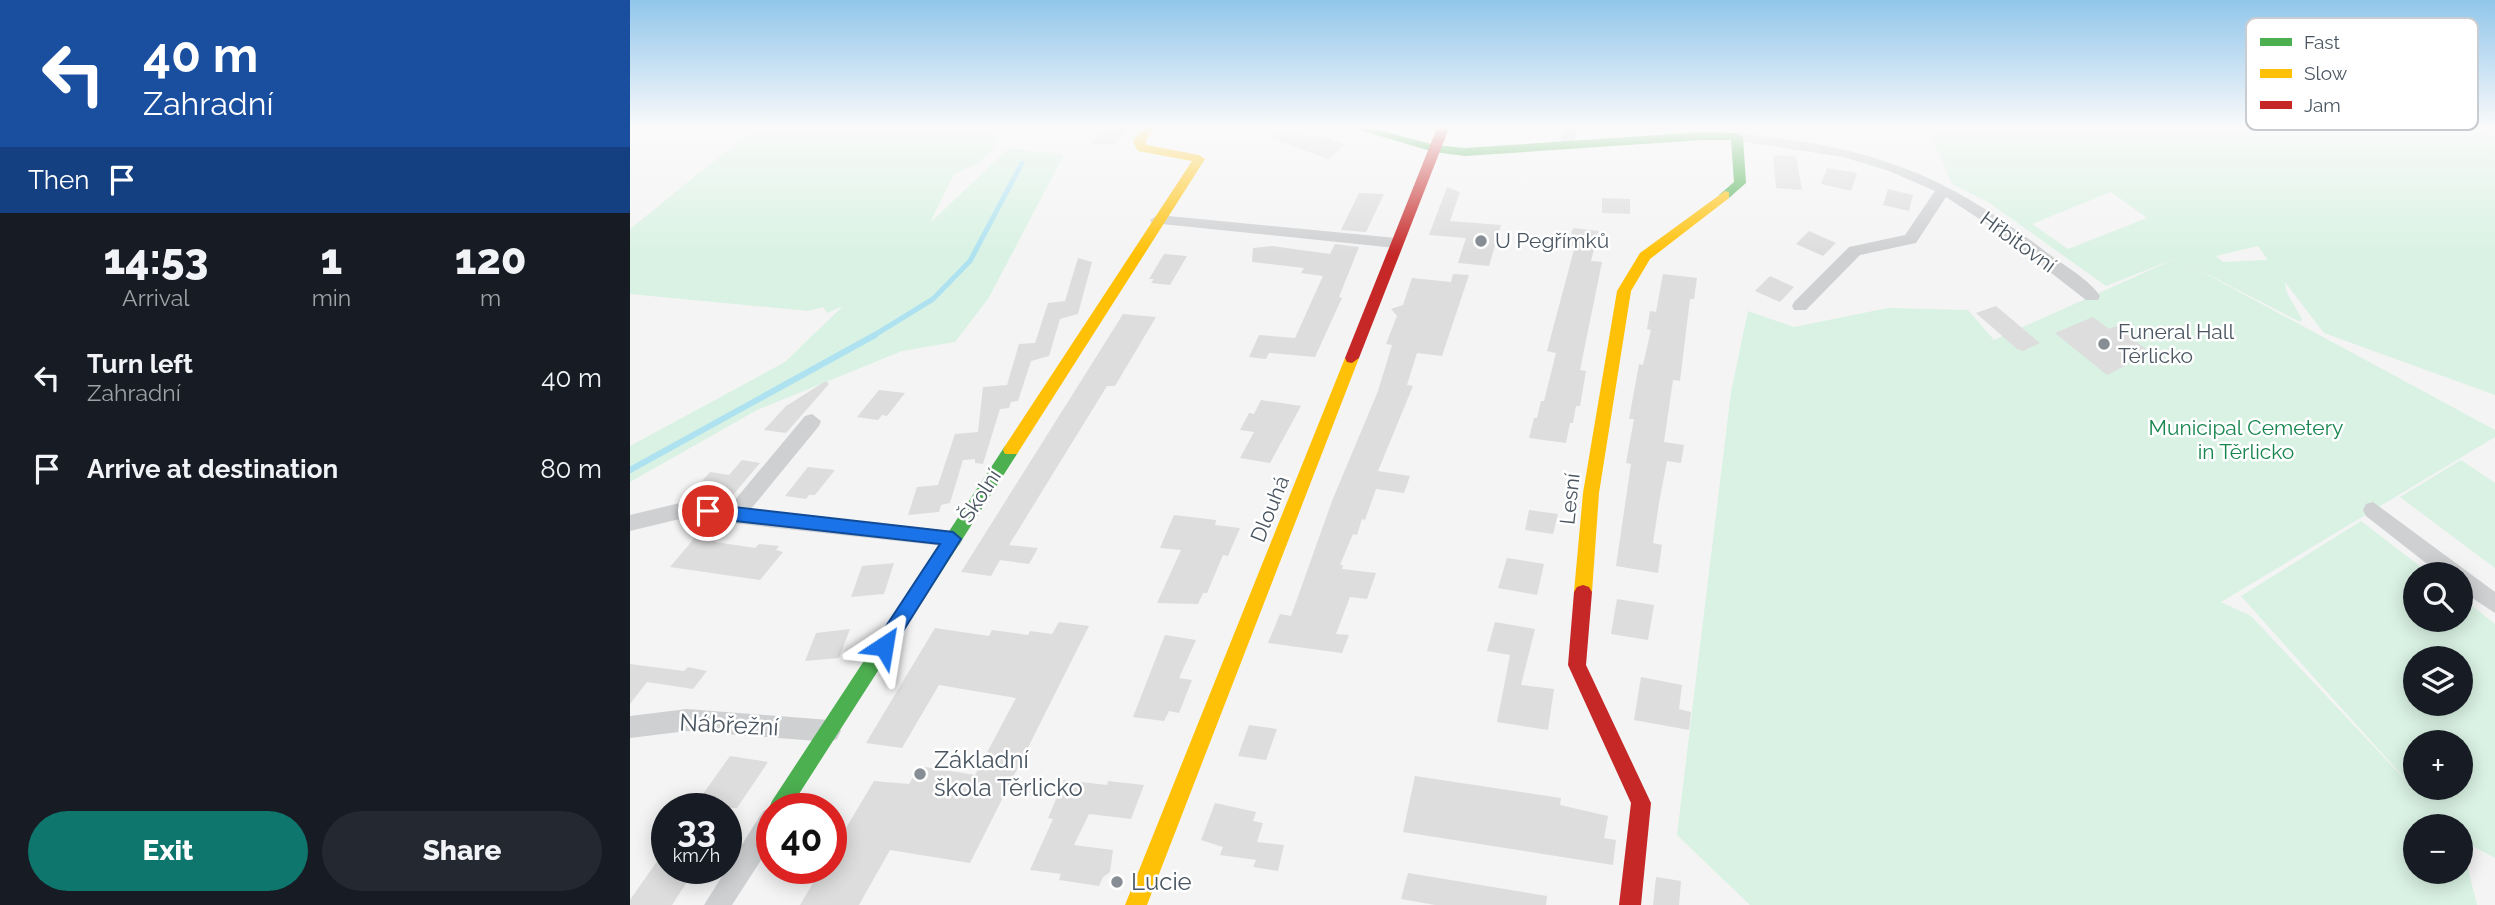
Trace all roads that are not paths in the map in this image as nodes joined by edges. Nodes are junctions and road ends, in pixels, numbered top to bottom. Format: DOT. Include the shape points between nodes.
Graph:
graph roads {
  1 [pos="1191,170"];
  2 [pos="1425,170"];
  3 [pos="1739,170"];
  4 [pos="1900,170"];
  5 [pos="1944,189"];
  6 [pos="1158,220"];
  7 [pos="1396,243"];
  8 [pos="2092,296"];
  9 [pos="1800,306"];
  10 [pos="812,421"];
  11 [pos="2373,510"];
  12 [pos="736,513"];
  13 [pos="630,523"];
  14 [pos="953,539"];
  15 [pos="2440,562"];
  16 [pos="2473,588"];
  17 [pos="2495,604"];
  18 [pos="630,727"];
  19 [pos="829,731"];
  20 [pos="789,793"];
  21 [pos="756,845"];
  22 [pos="717,905"];
  23 [pos="1136,905"];
  24 [pos="1630,905"];
  1 -- 6 [label="street, Školní"];
  2 -- 7 [label="street, Dlouhá"];
  3 -- 24 [label="street, Lesní" via="1740,183 1644,256 1624,291 1591,493 1577,665 1641,803"];
  4 -- 5 [label="street, Hřbitovní"];
  5 -- 8 [label="street, Hřbitovní"];
  5 -- 9 [label="street" via="1910,239 1855,251"];
  6 -- 7 [label="street"];
  6 -- 14 [label="street, Školní"];
  7 -- 23 [label="street, Dlouhá"];
  10 -- 12 [label="street"];
  11 -- 15 [label="street"];
  12 -- 13 [label="street" via="684,510"];
  12 -- 14 [label="street"];
  14 -- 19 [label="street, Školní"];
  16 -- 17 [label="street"];
  18 -- 19 [label="street, Nábřežní" via="687,720"];
  19 -- 20 [label="street, Školní"];
  21 -- 22 [label="street"];
}
